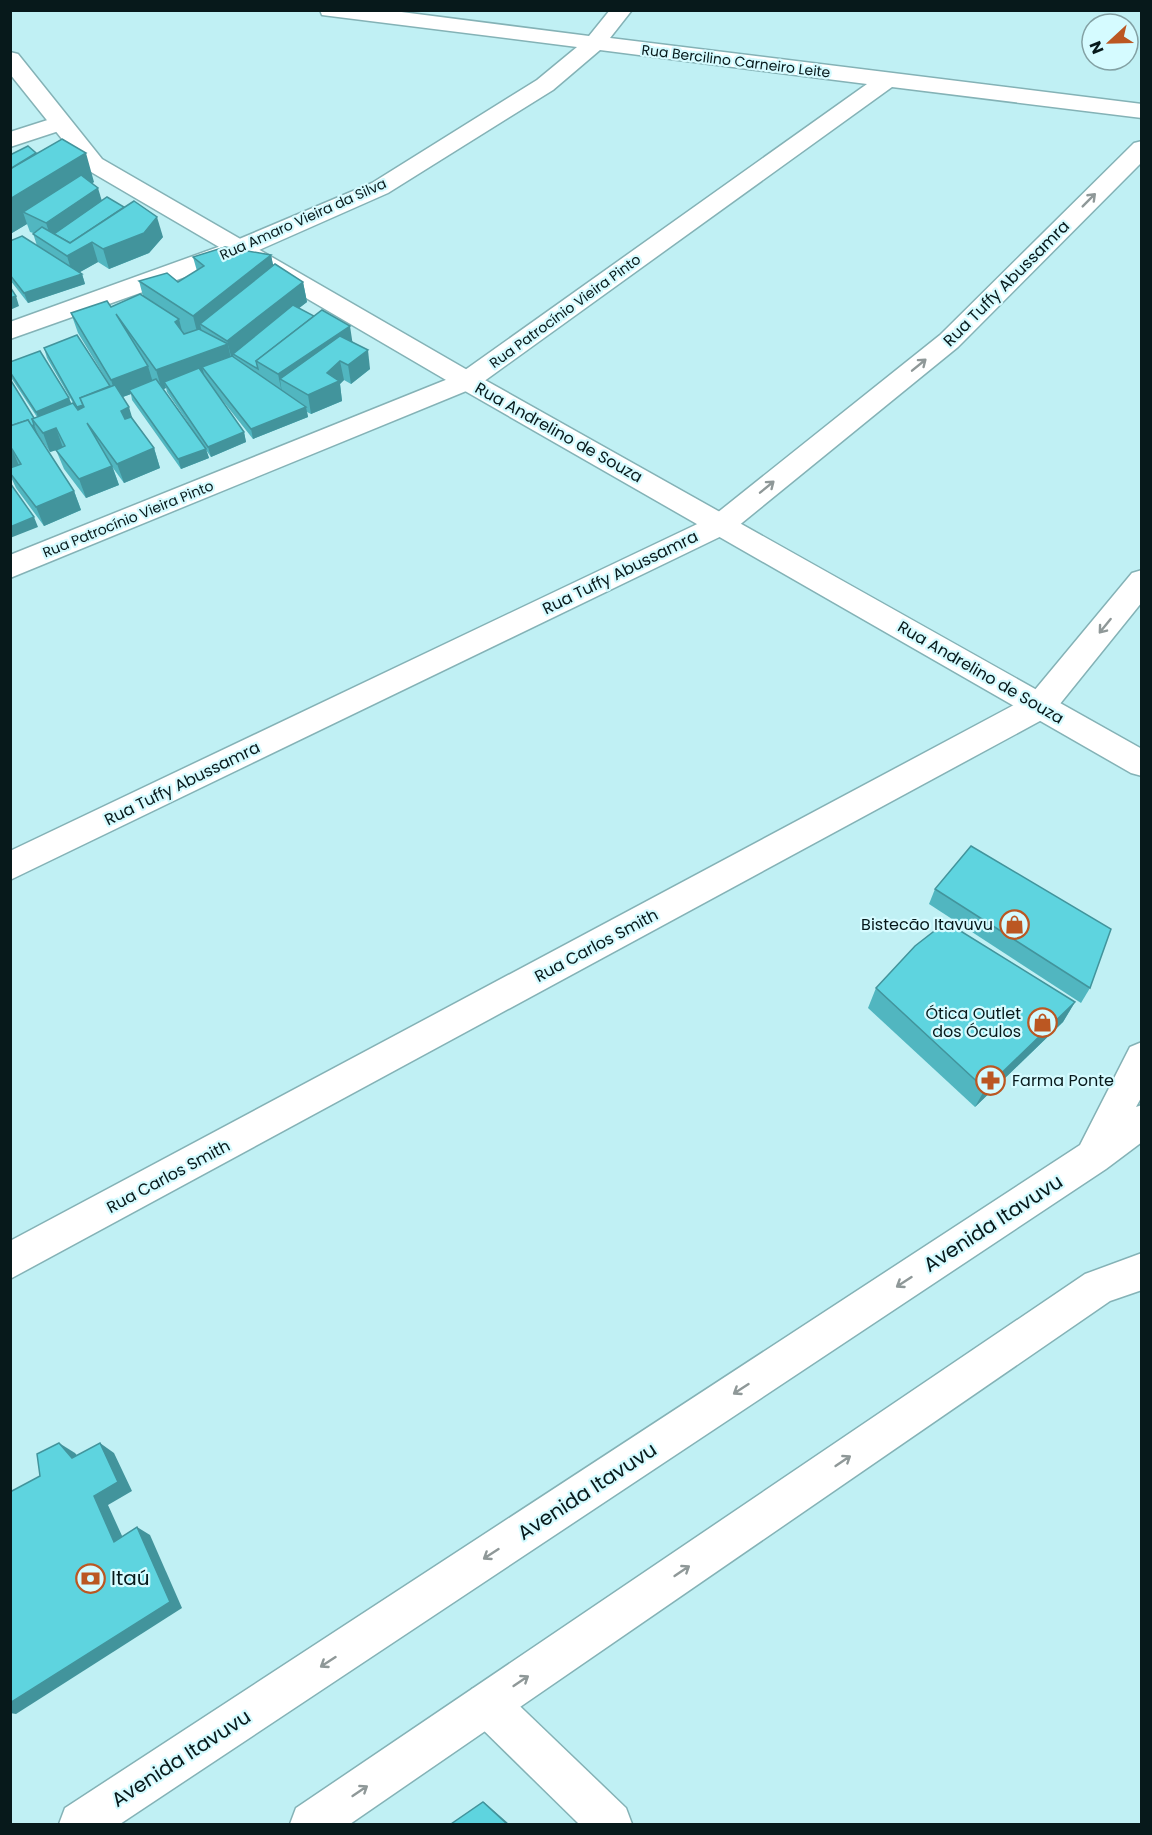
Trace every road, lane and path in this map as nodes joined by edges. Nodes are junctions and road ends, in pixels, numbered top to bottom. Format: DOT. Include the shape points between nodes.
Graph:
graph roads {
  1 [pos="330,10"];
  2 [pos="622,10"];
  3 [pos="595,43"];
  4 [pos="10,59"];
  5 [pos="888,80"];
  6 [pos="1142,111"];
  7 [pos="60,123"];
  8 [pos="10,140"];
  9 [pos="1142,148"];
  10 [pos="241,248"];
  11 [pos="10,331"];
  12 [pos="467,381"];
  13 [pos="722,524"];
  14 [pos="10,567"];
  15 [pos="1142,581"];
  16 [pos="1040,706"];
  17 [pos="1142,764"];
  18 [pos="10,866"];
  19 [pos="1142,1058"];
  20 [pos="1142,1121"];
  21 [pos="1093,1157"];
  22 [pos="10,1261"];
  23 [pos="1142,1271"];
  24 [pos="487,1704"];
  25 [pos="81,1824"];
  26 [pos="312,1824"];
  27 [pos="610,1824"];
  1 -- 3 [label="street, Rua Bercilino Carneiro Leite"];
  2 -- 3 [label="street, Rua Amaro Vieira da Silva"];
  3 -- 5 [label="street, Rua Bercilino Carneiro Leite"];
  3 -- 10 [label="street, Rua Amaro Vieira da Silva" via="545,85 380,188"];
  4 -- 7 [label="street, Rua Andrelino de Souza"];
  5 -- 6 [label="street, Rua Bercilino Carneiro Leite"];
  5 -- 12 [label="street, Rua Patrocínio Vieira Pinto"];
  7 -- 8 [label="street"];
  7 -- 10 [label="street, Rua Andrelino de Souza" via="94,164"];
  13 -- 9 [label="street, Rua Tuffy Abussamra, one-way" via="949,341"];
  10 -- 11 [label="street, Rua Amaro Vieira da Silva"];
  10 -- 12 [label="street, Rua Andrelino de Souza"];
  12 -- 13 [label="street, Rua Andrelino de Souza"];
  12 -- 14 [label="street, Rua Patrocínio Vieira Pinto"];
  13 -- 16 [label="street, Rua Andrelino de Souza"];
  13 -- 18 [label="street, Rua Tuffy Abussamra"];
  15 -- 16 [label="street, Rua Carlos Smith, one-way"];
  16 -- 17 [label="street, Rua Andrelino de Souza"];
  16 -- 22 [label="street, Rua Carlos Smith"];
  19 -- 21 [label="street"];
  20 -- 21 [label="street, Avenida Itavuvu"];
  21 -- 25 [label="street, Avenida Itavuvu, one-way"];
  24 -- 23 [label="street, one-way" via="1098,1287"];
  26 -- 24 [label="street, one-way"];
  24 -- 27 [label="street"];
}
